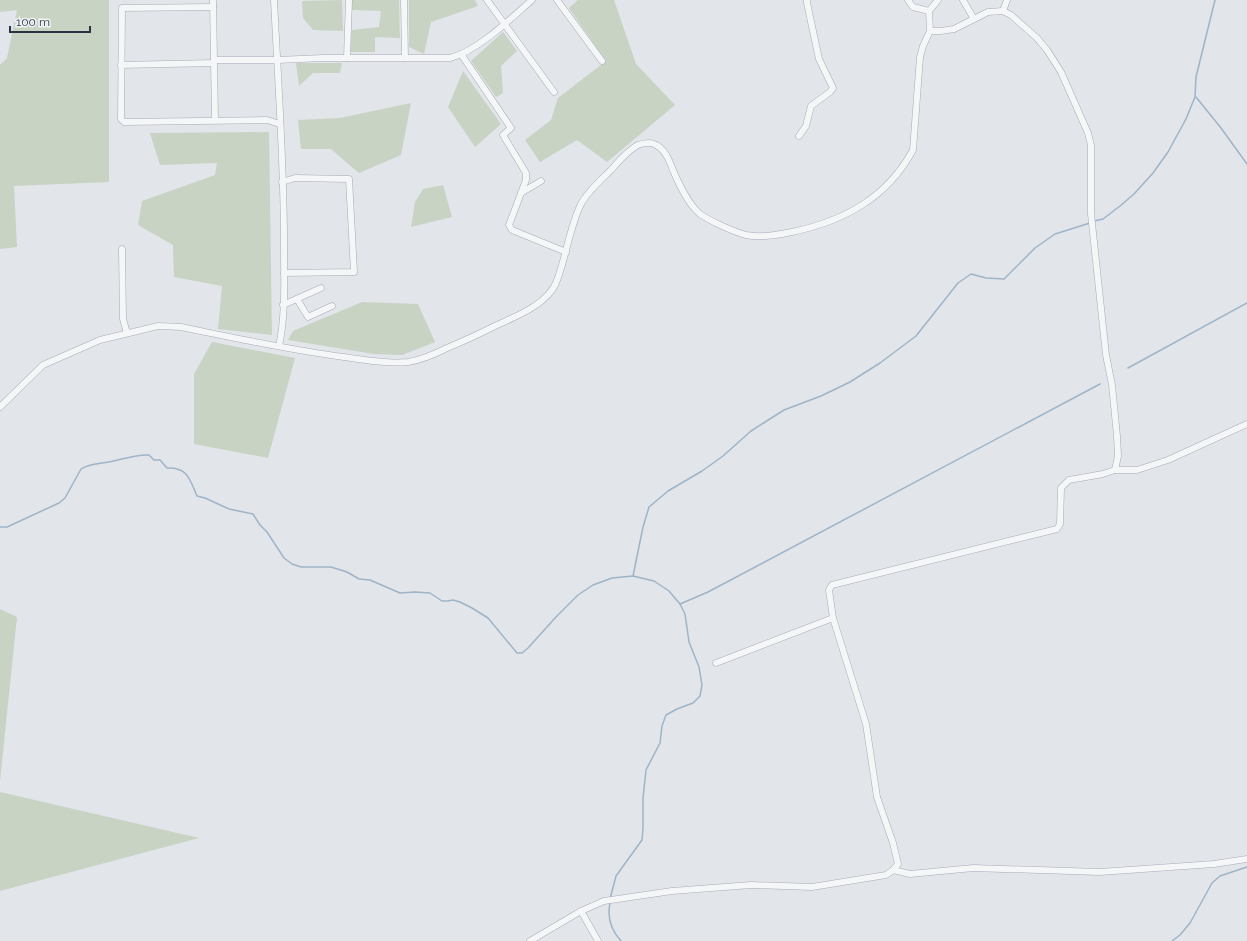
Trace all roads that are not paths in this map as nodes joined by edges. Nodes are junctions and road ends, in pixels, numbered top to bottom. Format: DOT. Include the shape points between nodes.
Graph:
graph roads {
  1 [pos="274,0"];
  2 [pos="349,0"];
  3 [pos="404,0"];
  4 [pos="486,0"];
  5 [pos="532,0"];
  6 [pos="557,0"];
  7 [pos="807,0"];
  8 [pos="908,0"];
  9 [pos="938,0"];
  10 [pos="963,0"];
  11 [pos="1007,0"];
  12 [pos="213,3"];
  13 [pos="929,11"];
  14 [pos="1003,11"];
  15 [pos="974,19"];
  16 [pos="504,24"];
  17 [pos="930,31"];
  18 [pos="461,54"];
  19 [pos="347,58"];
  20 [pos="405,58"];
  21 [pos="277,60"];
  22 [pos="602,61"];
  23 [pos="214,62"];
  24 [pos="121,66"];
  25 [pos="554,92"];
  26 [pos="214,120"];
  27 [pos="280,124"];
  28 [pos="799,136"];
  29 [pos="541,181"];
  30 [pos="282,182"];
  31 [pos="521,194"];
  32 [pos="122,249"];
  33 [pos="566,252"];
  34 [pos="284,273"];
  35 [pos="321,288"];
  36 [pos="297,299"];
  37 [pos="283,305"];
  38 [pos="332,306"];
  39 [pos="126,333"];
  40 [pos="279,346"];
  41 [pos="0,407"];
  42 [pos="1247,424"];
  43 [pos="1115,470"];
  44 [pos="833,618"];
  45 [pos="716,663"];
  46 [pos="1247,859"];
  47 [pos="893,870"];
  48 [pos="581,911"];
  49 [pos="530,941"];
  50 [pos="598,941"];
  1 -- 21 [label="street"];
  2 -- 19 [label="street"];
  3 -- 20 [label="street"];
  4 -- 16 [label="street"];
  5 -- 16 [label="street"];
  6 -- 22 [label="street"];
  7 -- 28 [label="street" via="818,59 833,88 812,106 806,126"];
  8 -- 13 [label="street" via="913,7"];
  9 -- 13 [label="street"];
  10 -- 15 [label="street"];
  11 -- 14 [label="street"];
  12 -- 23 [label="street"];
  12 -- 24 [label="street" via="122,8"];
  13 -- 17 [label="street"];
  14 -- 15 [label="street" via="988,12"];
  14 -- 43 [label="street" via="1031,32 1047,50 1061,72 1091,145 1092,229 1117,436 1118,456"];
  15 -- 17 [label="street" via="954,29"];
  16 -- 18 [label="street" via="474,48"];
  16 -- 25 [label="street"];
  17 -- 33 [label="street" via="920,57 913,150 894,178 858,209 812,228 781,234 746,235 701,214 693,206 677,179 665,153 657,145 648,143 638,145 628,152 588,193 573,224"];
  18 -- 20 [label="street" via="450,58"];
  18 -- 31 [label="street" via="511,128 503,135 526,173"];
  19 -- 20 [label="street"];
  19 -- 21 [label="street"];
  21 -- 23 [label="street"];
  21 -- 27 [label="street"];
  23 -- 24 [label="street"];
  23 -- 26 [label="street"];
  24 -- 26 [label="street" via="121,118 124,122"];
  26 -- 27 [label="street" via="267,120"];
  27 -- 30 [label="street"];
  29 -- 31 [label="street"];
  30 -- 34 [label="street"];
  30 -- 34 [label="street" via="295,178 349,179 354,272"];
  31 -- 33 [label="street" via="509,225 512,230"];
  32 -- 39 [label="street" via="123,319"];
  33 -- 40 [label="street" via="552,290 539,303 425,358 408,362 384,362"];
  34 -- 37 [label="street"];
  35 -- 36 [label="street"];
  36 -- 37 [label="street"];
  36 -- 38 [label="street" via="308,317"];
  37 -- 40 [label="street"];
  39 -- 40 [label="street" via="158,326 181,327"];
  39 -- 41 [label="street" via="100,340 43,365"];
  42 -- 43 [label="street" via="1168,460 1137,470"];
  43 -- 44 [label="street" via="1069,480 1061,488 1060,524 1057,529 832,585 829,590"];
  44 -- 45 [label="street"];
  44 -- 47 [label="street" via="866,724 877,797 898,864"];
  46 -- 47 [label="street" via="1214,864 1100,872 973,868 910,874"];
  47 -- 48 [label="street" via="886,875 812,887 751,885 672,891 604,901"];
  48 -- 49 [label="street"];
  48 -- 50 [label="street"];
}
